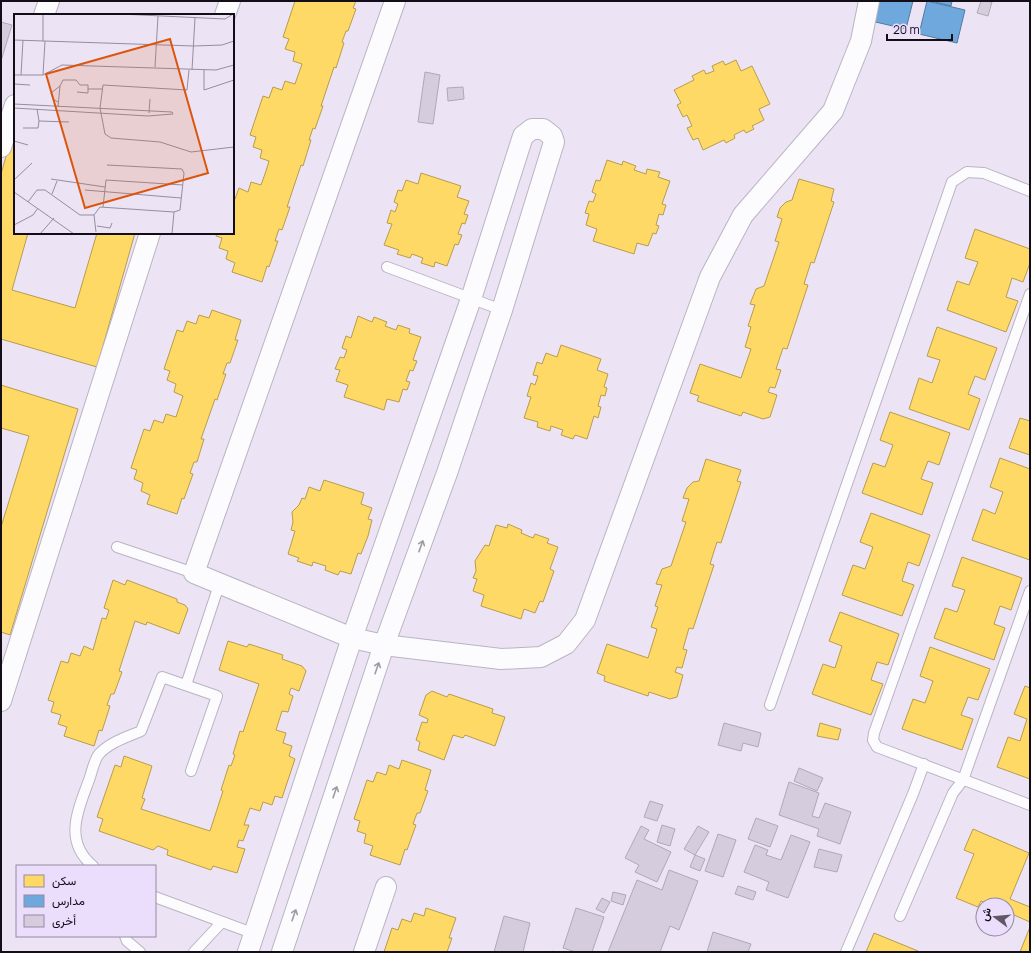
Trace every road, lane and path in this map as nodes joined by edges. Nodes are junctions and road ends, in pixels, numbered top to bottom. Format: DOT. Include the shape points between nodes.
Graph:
graph roads {
  1 [pos="49,1"];
  2 [pos="230,1"];
  3 [pos="394,1"];
  4 [pos="869,1"];
  5 [pos="44,14"];
  6 [pos="225,14"];
  7 [pos="1,101"];
  8 [pos="14,105"];
  9 [pos="14,108"];
  10 [pos="1,147"];
  11 [pos="1030,191"];
  12 [pos="150,234"];
  13 [pos="386,267"];
  14 [pos="1030,294"];
  15 [pos="471,299"];
  16 [pos="502,310"];
  17 [pos="118,547"];
  18 [pos="194,573"];
  19 [pos="219,584"];
  20 [pos="1030,591"];
  21 [pos="352,638"];
  22 [pos="384,645"];
  23 [pos="186,685"];
  24 [pos="1,701"];
  25 [pos="770,705"];
  26 [pos="924,764"];
  27 [pos="191,771"];
  28 [pos="963,780"];
  29 [pos="1030,805"];
  30 [pos="92,865"];
  31 [pos="386,886"];
  32 [pos="156,897"];
  33 [pos="900,916"];
  34 [pos="222,922"];
  35 [pos="255,934"];
  36 [pos="126,937"];
  37 [pos="140,952"];
  38 [pos="194,952"];
  39 [pos="248,952"];
  40 [pos="282,952"];
  41 [pos="364,952"];
  42 [pos="846,952"];
  1 -- 5 [label="street"];
  2 -- 6 [label="street"];
  3 -- 18 [label="street"];
  4 -- 22 [label="street" via="861,42 833,111 743,215 710,277 585,620 566,644 541,657 501,659"];
  7 -- 8 [label="street"];
  9 -- 10 [label="street"];
  11 -- 25 [label="lane" via="984,173 967,172 952,182"];
  12 -- 24 [label="street"];
  13 -- 15 [label="lane"];
  14 -- 26 [label="lane" via="874,733 873,740 877,747"];
  15 -- 16 [label="lane"];
  15 -- 16 [label="street" via="523,136 532,129 543,129 552,136 554,142"];
  15 -- 21 [label="street"];
  22 -- 16 [label="street, one-way" via="447,473"];
  17 -- 18 [label="lane"];
  18 -- 19 [label="street"];
  19 -- 21 [label="street"];
  19 -- 23 [label="lane"];
  20 -- 28 [label="lane"];
  21 -- 22 [label="street"];
  21 -- 35 [label="street"];
  40 -- 22 [label="street, one-way"];
  23 -- 27 [label="lane" via="218,696"];
  23 -- 30 [label="lane" via="162,677 141,731 116,741 98,755 76,818 76,845"];
  26 -- 28 [label="lane"];
  26 -- 42 [label="lane" via="914,794"];
  28 -- 29 [label="lane"];
  28 -- 33 [label="lane" via="953,793"];
  31 -- 41 [label="street"];
  32 -- 34 [label="lane"];
  34 -- 35 [label="lane"];
  34 -- 38 [label="lane"];
  35 -- 39 [label="street"];
  36 -- 37 [label="lane" via="127,941"];
}
